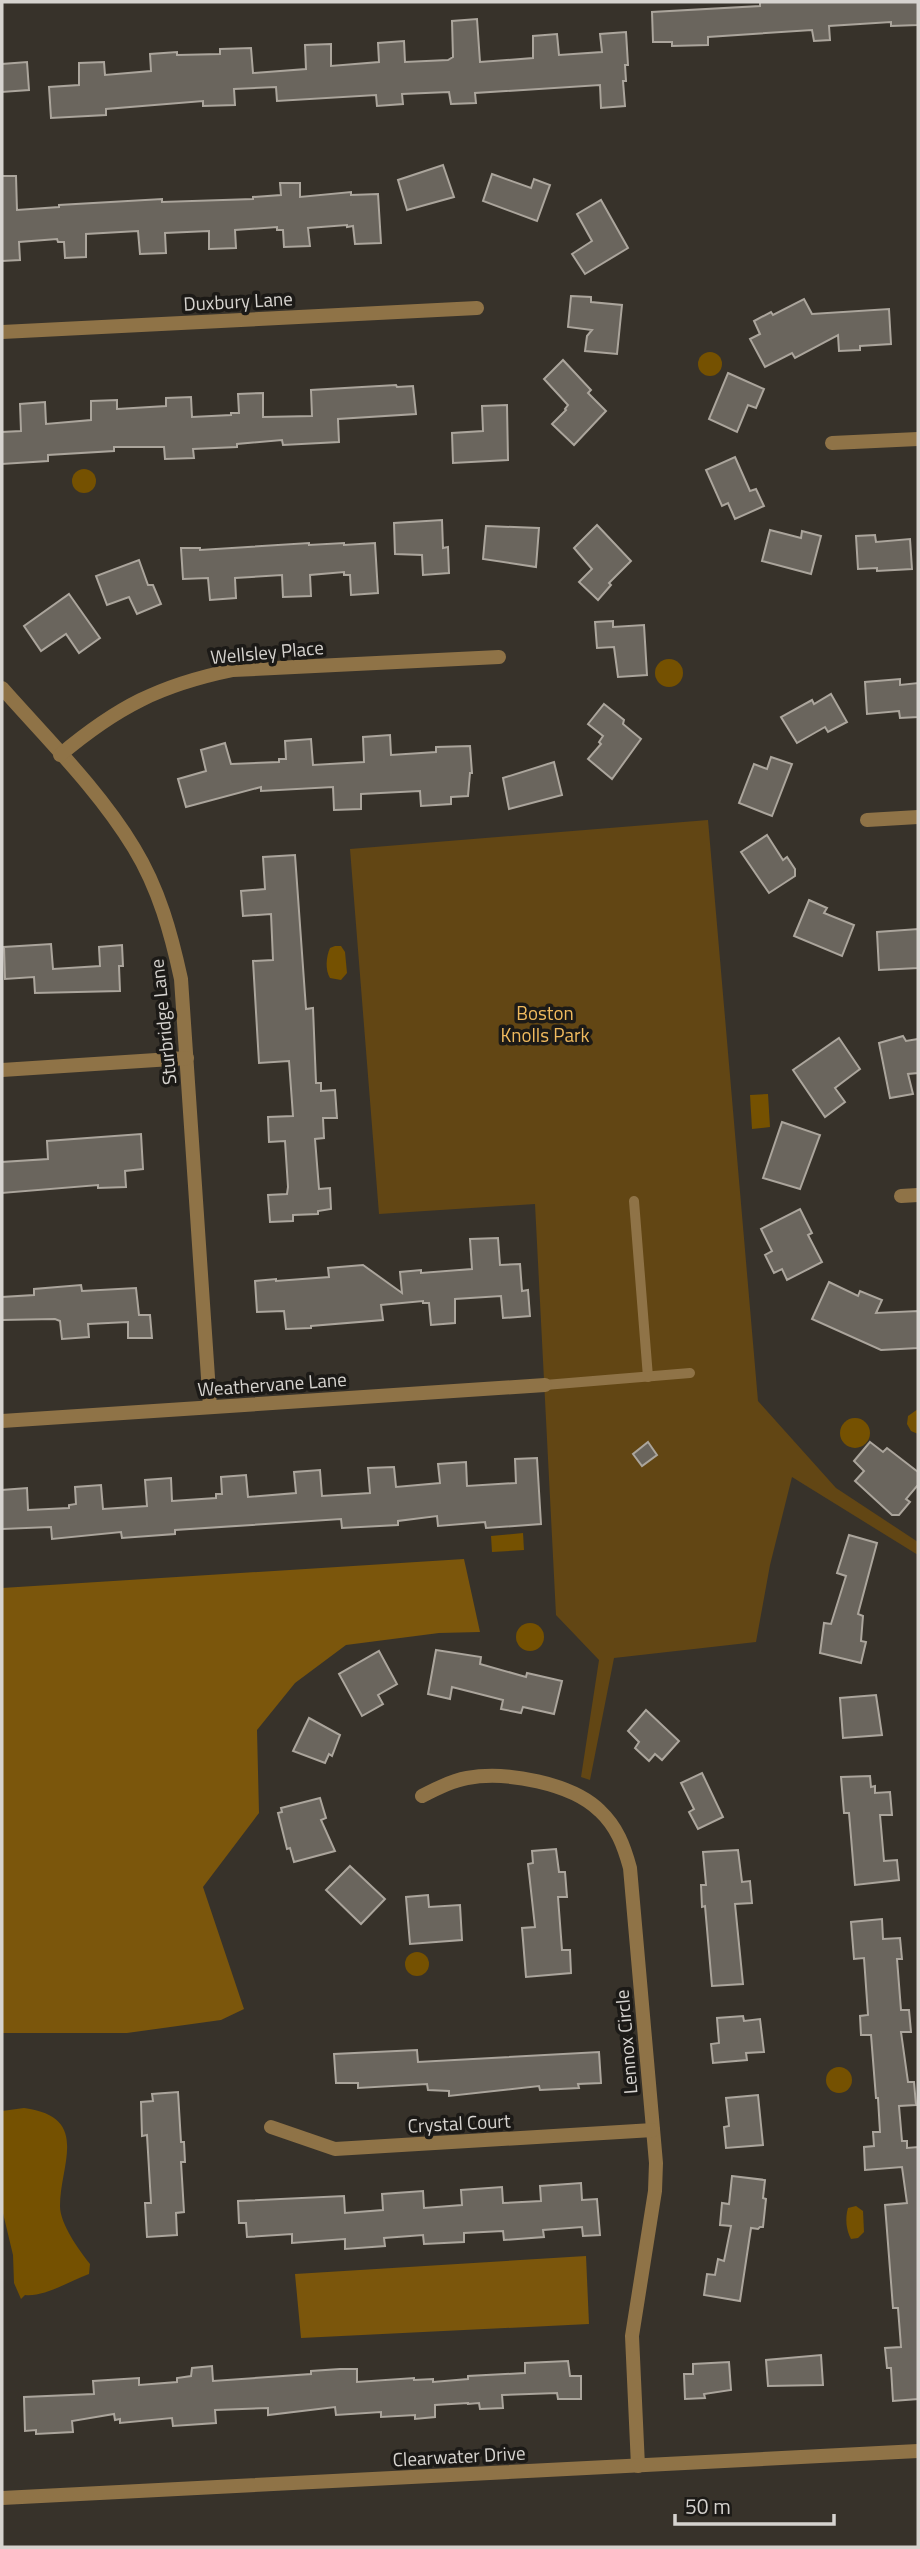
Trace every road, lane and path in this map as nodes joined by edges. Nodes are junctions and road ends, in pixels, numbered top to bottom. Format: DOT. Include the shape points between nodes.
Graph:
graph roads {
  1 [pos="477,308"];
  2 [pos="2,332"];
  3 [pos="918,439"];
  4 [pos="832,443"];
  5 [pos="499,657"];
  6 [pos="2,688"];
  7 [pos="60,755"];
  8 [pos="918,817"];
  9 [pos="866,820"];
  10 [pos="187,1058"];
  11 [pos="2,1070"];
  12 [pos="918,1195"];
  13 [pos="901,1196"];
  14 [pos="634,1201"];
  15 [pos="690,1373"];
  16 [pos="648,1377"];
  17 [pos="545,1385"];
  18 [pos="210,1407"];
  19 [pos="2,1421"];
  20 [pos="422,1796"];
  21 [pos="271,2127"];
  22 [pos="653,2130"];
  23 [pos="918,2451"];
  24 [pos="638,2466"];
  25 [pos="2,2498"];
  1 -- 2 [label="street, Duxbury Lane"];
  3 -- 4 [label="street"];
  5 -- 7 [label="street, Wellsley Place" via="233,670 195,678 126,706 93,726"];
  6 -- 7 [label="street, Sturbridge Lane"];
  7 -- 10 [label="street, Sturbridge Lane" via="110,813 158,894 181,979"];
  8 -- 9 [label="street"];
  10 -- 11 [label="street"];
  10 -- 18 [label="street, Sturbridge Lane"];
  12 -- 13 [label="street"];
  14 -- 16 [label="lane"];
  15 -- 16 [label="lane"];
  16 -- 17 [label="lane"];
  17 -- 18 [label="street, Weathervane Lane"];
  18 -- 19 [label="street, Weathervane Lane"];
  20 -- 22 [label="street, Lennox Circle" via="469,1778 534,1782 582,1797 614,1827 630,1868"];
  21 -- 22 [label="street, Crystal Court" via="335,2149"];
  22 -- 24 [label="street, Lennox Circle" via="655,2191 632,2336"];
  23 -- 24 [label="street, Clearwater Drive"];
  24 -- 25 [label="street, Clearwater Drive"];
}
